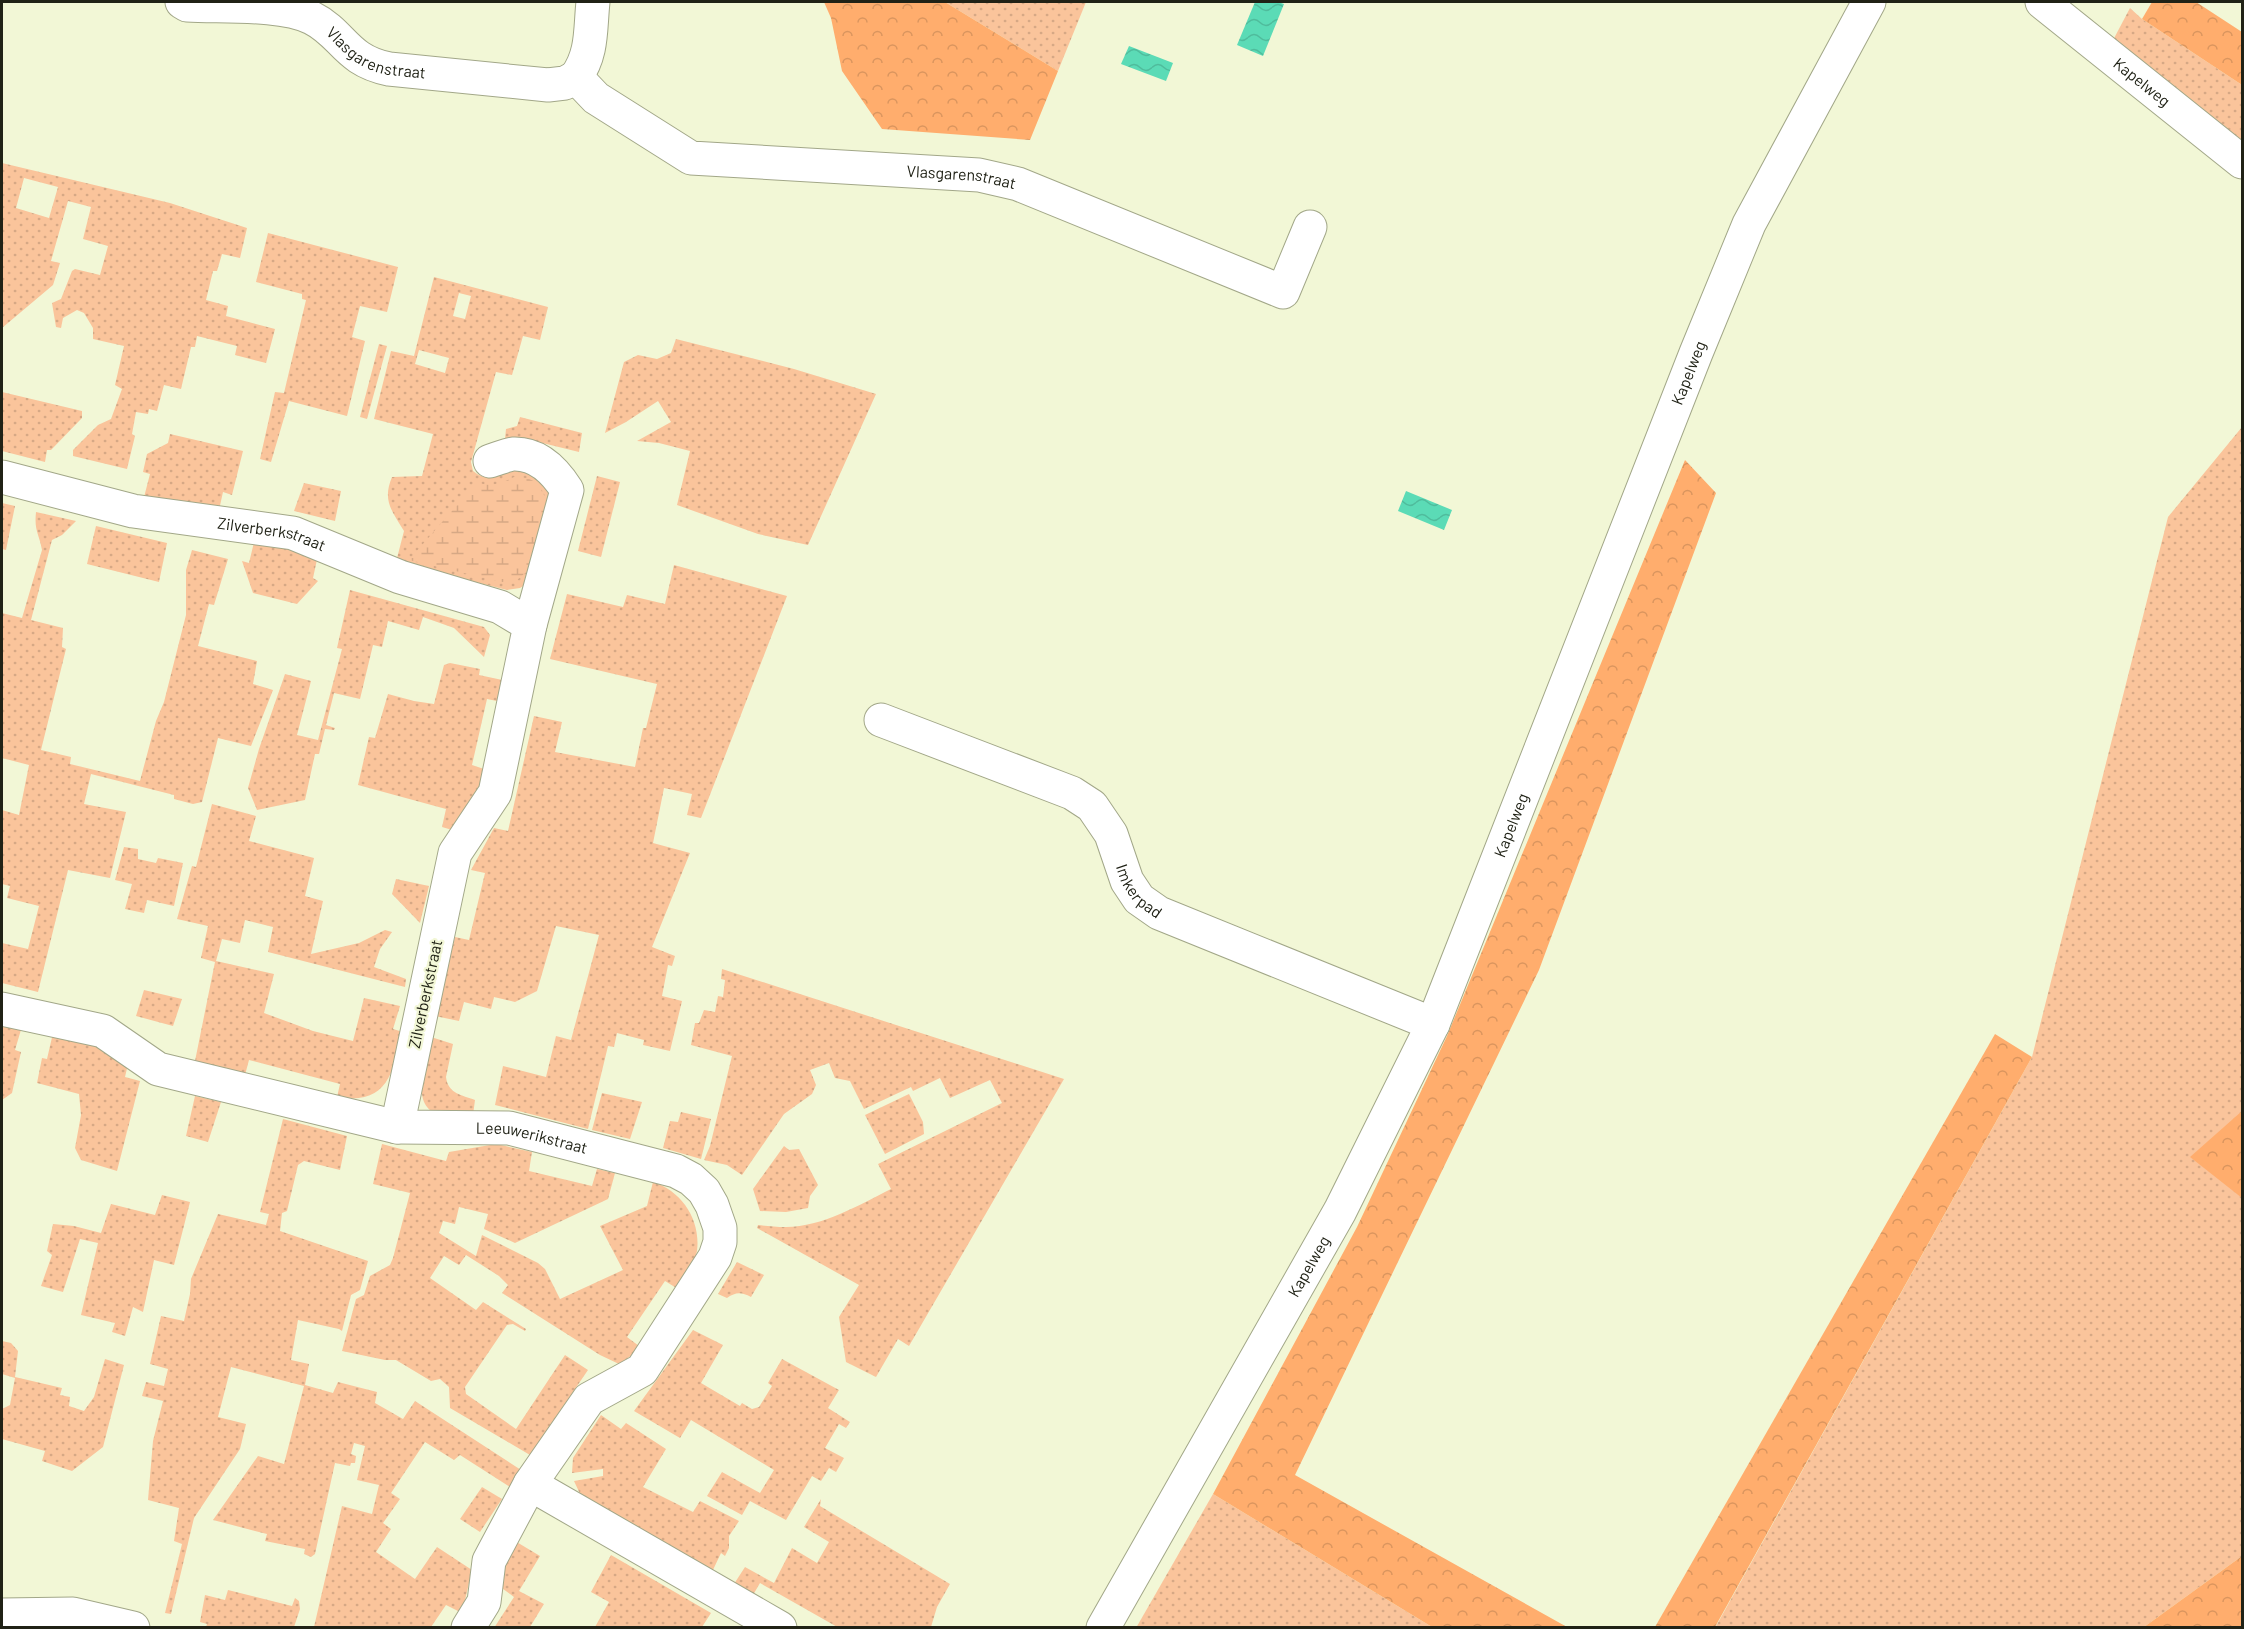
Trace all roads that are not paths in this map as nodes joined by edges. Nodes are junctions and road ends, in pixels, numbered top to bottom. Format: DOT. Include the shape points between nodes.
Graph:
graph roads {
  1 [pos="182,2"];
  2 [pos="593,2"];
  3 [pos="1869,2"];
  4 [pos="2042,2"];
  5 [pos="576,77"];
  6 [pos="2242,162"];
  7 [pos="1310,227"];
  8 [pos="490,461"];
  9 [pos="2,477"];
  10 [pos="530,625"];
  11 [pos="881,720"];
  12 [pos="2,1009"];
  13 [pos="1433,1024"];
  14 [pos="397,1127"];
  15 [pos="530,1484"];
  16 [pos="2,1615"];
  17 [pos="133,1628"];
  18 [pos="468,1628"];
  19 [pos="780,1628"];
  20 [pos="1103,1628"];
  1 -- 5 [label="street, Vlasgarenstraat" via="299,13 326,28 360,60 389,69 548,85"];
  2 -- 5 [label="street" via="590,52"];
  3 -- 13 [label="street, Kapelweg" via="1749,224"];
  4 -- 6 [label="street, Kapelweg"];
  5 -- 7 [label="street, Vlasgarenstraat" via="596,98 691,158 979,175 1018,184 1283,292"];
  8 -- 10 [label="street, Zilverberkstraat" via="514,454 538,459 554,471 567,490"];
  9 -- 10 [label="street, Zilverberkstraat" via="133,510 293,532 400,577 500,606"];
  10 -- 14 [label="street, Zilverberkstraat" via="495,794 455,852"];
  11 -- 13 [label="street, Imkerpad" via="1071,793 1092,806 1111,834 1127,880 1139,899 1159,913"];
  12 -- 14 [label="street, Leeuwerikstraat" via="103,1031 158,1069"];
  13 -- 20 [label="street, Kapelweg" via="1340,1211"];
  14 -- 15 [label="street, Leeuwerikstraat" via="509,1128 676,1171 704,1191 712,1205 720,1242 710,1268 642,1370 588,1399"];
  15 -- 18 [label="street, Leeuwerikstraat" via="489,1561 484,1602"];
  15 -- 19 [label="street"];
  16 -- 17 [label="street" via="73,1614"];
}
